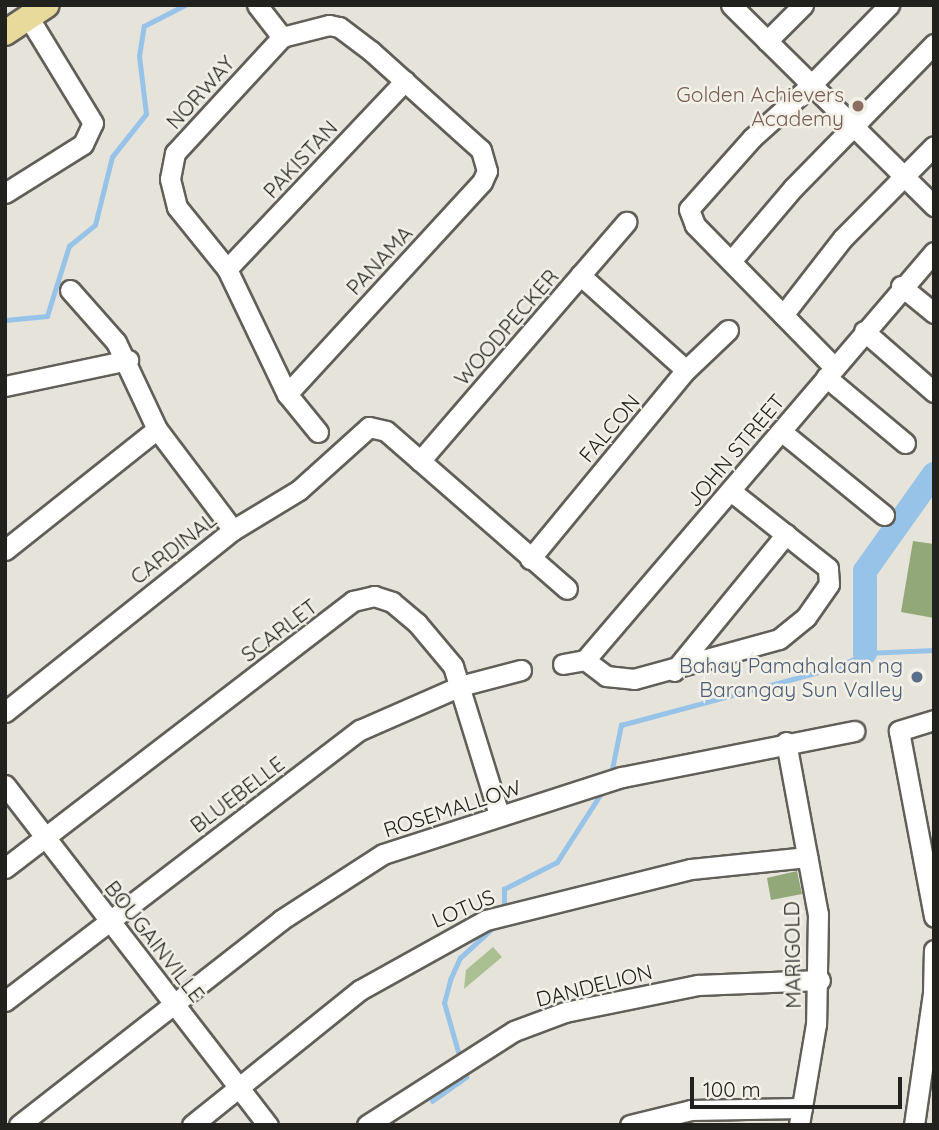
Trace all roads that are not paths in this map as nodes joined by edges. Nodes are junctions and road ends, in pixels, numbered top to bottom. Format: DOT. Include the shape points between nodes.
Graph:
graph roads {
  1 [pos="257,5"];
  2 [pos="731,5"];
  3 [pos="803,5"];
  4 [pos="889,5"];
  5 [pos="38,11"];
  6 [pos="5,33"];
  7 [pos="282,37"];
  8 [pos="767,41"];
  9 [pos="934,44"];
  10 [pos="405,81"];
  11 [pos="811,85"];
  12 [pos="853,127"];
  13 [pos="934,146"];
  14 [pos="903,177"];
  15 [pos="5,193"];
  16 [pos="934,206"];
  17 [pos="626,222"];
  18 [pos="934,252"];
  19 [pos="731,261"];
  20 [pos="228,269"];
  21 [pos="580,275"];
  22 [pos="901,286"];
  23 [pos="70,290"];
  24 [pos="934,313"];
  25 [pos="783,315"];
  26 [pos="728,330"];
  27 [pos="864,331"];
  28 [pos="128,360"];
  29 [pos="686,370"];
  30 [pos="830,372"];
  31 [pos="5,386"];
  32 [pos="934,392"];
  33 [pos="286,394"];
  34 [pos="156,429"];
  35 [pos="782,431"];
  36 [pos="318,432"];
  37 [pos="905,443"];
  38 [pos="420,461"];
  39 [pos="731,491"];
  40 [pos="884,515"];
  41 [pos="233,530"];
  42 [pos="786,534"];
  43 [pos="5,550"];
  44 [pos="530,559"];
  45 [pos="567,589"];
  46 [pos="585,660"];
  47 [pos="563,664"];
  48 [pos="521,670"];
  49 [pos="674,671"];
  50 [pos="460,686"];
  51 [pos="5,712"];
  52 [pos="934,720"];
  53 [pos="854,731"];
  54 [pos="786,743"];
  55 [pos="5,785"];
  56 [pos="499,815"];
  57 [pos="46,837"];
  58 [pos="807,857"];
  59 [pos="5,868"];
  60 [pos="934,917"];
  61 [pos="110,919"];
  62 [pos="934,950"];
  63 [pos="820,980"];
  64 [pos="5,1001"];
  65 [pos="174,1003"];
  66 [pos="238,1088"];
  67 [pos="800,1116"];
  68 [pos="642,1123"];
  69 [pos="19,1125"];
  70 [pos="192,1125"];
  71 [pos="268,1125"];
  72 [pos="367,1125"];
  73 [pos="914,1125"];
  1 -- 7 [label="street"];
  2 -- 8 [label="street"];
  3 -- 8 [label="street"];
  4 -- 11 [label="street"];
  5 -- 6 [label="main road"];
  5 -- 15 [label="street" via="93,123 83,144"];
  7 -- 10 [label="street" via="329,25 339,27"];
  7 -- 20 [label="street, NORWAY" via="175,153 171,167 177,207"];
  8 -- 11 [label="street"];
  9 -- 12 [label="street"];
  10 -- 20 [label="street, PAKISTAN"];
  10 -- 33 [label="street, PANAMA" via="481,150 487,171 482,182"];
  11 -- 12 [label="street"];
  11 -- 19 [label="street" via="691,201 695,225"];
  12 -- 14 [label="street"];
  12 -- 19 [label="street"];
  13 -- 14 [label="street"];
  14 -- 16 [label="street"];
  14 -- 25 [label="street" via="843,238"];
  17 -- 21 [label="street, WOODPECKER"];
  18 -- 22 [label="street, JOHN STREET"];
  19 -- 25 [label="street"];
  20 -- 33 [label="street, NORWAY"];
  21 -- 29 [label="street"];
  21 -- 38 [label="street, WOODPECKER"];
  22 -- 24 [label="street"];
  22 -- 27 [label="street, JOHN STREET"];
  23 -- 28 [label="street"];
  25 -- 30 [label="street"];
  26 -- 29 [label="street, FALCON"];
  27 -- 30 [label="street, JOHN STREET"];
  27 -- 32 [label="street"];
  28 -- 31 [label="street"];
  28 -- 34 [label="street"];
  29 -- 44 [label="street, FALCON"];
  30 -- 35 [label="street, JOHN STREET"];
  30 -- 37 [label="street"];
  33 -- 36 [label="street, NORWAY"];
  34 -- 41 [label="street"];
  34 -- 43 [label="street"];
  35 -- 39 [label="street, JOHN STREET"];
  35 -- 40 [label="street"];
  38 -- 41 [label="street, CARDINAL" via="373,426 299,490"];
  38 -- 44 [label="street"];
  39 -- 42 [label="street"];
  39 -- 46 [label="street, JOHN STREET"];
  41 -- 51 [label="street, CARDINAL"];
  42 -- 49 [label="street"];
  42 -- 49 [label="street" via="828,568 829,584 819,601 797,627 779,639"];
  44 -- 45 [label="street"];
  46 -- 47 [label="street"];
  46 -- 49 [label="street" via="606,676 621,680"];
  48 -- 50 [label="street, BLUEBELLE"];
  50 -- 56 [label="street, SCARLET"];
  50 -- 57 [label="street, SCARLET" via="439,646 392,602 374,596 353,601"];
  50 -- 61 [label="street, BLUEBELLE" via="360,730"];
  52 -- 60 [label="street" via="898,731"];
  53 -- 54 [label="street, ROSEMALLOW"];
  54 -- 56 [label="street, ROSEMALLOW" via="622,777"];
  54 -- 58 [label="street, MARIGOLD"];
  55 -- 57 [label="street, BOUGAINVILLE"];
  56 -- 65 [label="street, ROSEMALLOW" via="383,854 281,920"];
  57 -- 59 [label="street, SCARLET"];
  57 -- 61 [label="street, BOUGAINVILLE"];
  58 -- 63 [label="street, MARIGOLD" via="818,914"];
  58 -- 66 [label="street, LOTUS" via="691,869 486,919 360,990"];
  61 -- 64 [label="street, BLUEBELLE"];
  61 -- 65 [label="street, BOUGAINVILLE"];
  62 -- 73 [label="street" via="933,993"];
  63 -- 67 [label="street, MARIGOLD"];
  63 -- 72 [label="street, DANDELION" via="654,991 565,1012 514,1031"];
  65 -- 66 [label="street, BOUGAINVILLE"];
  65 -- 69 [label="street, ROSEMALLOW"];
  66 -- 70 [label="street, LOTUS"];
  66 -- 71 [label="street, BOUGAINVILLE"];
  67 -- 68 [label="street" via="691,1110"];
}
